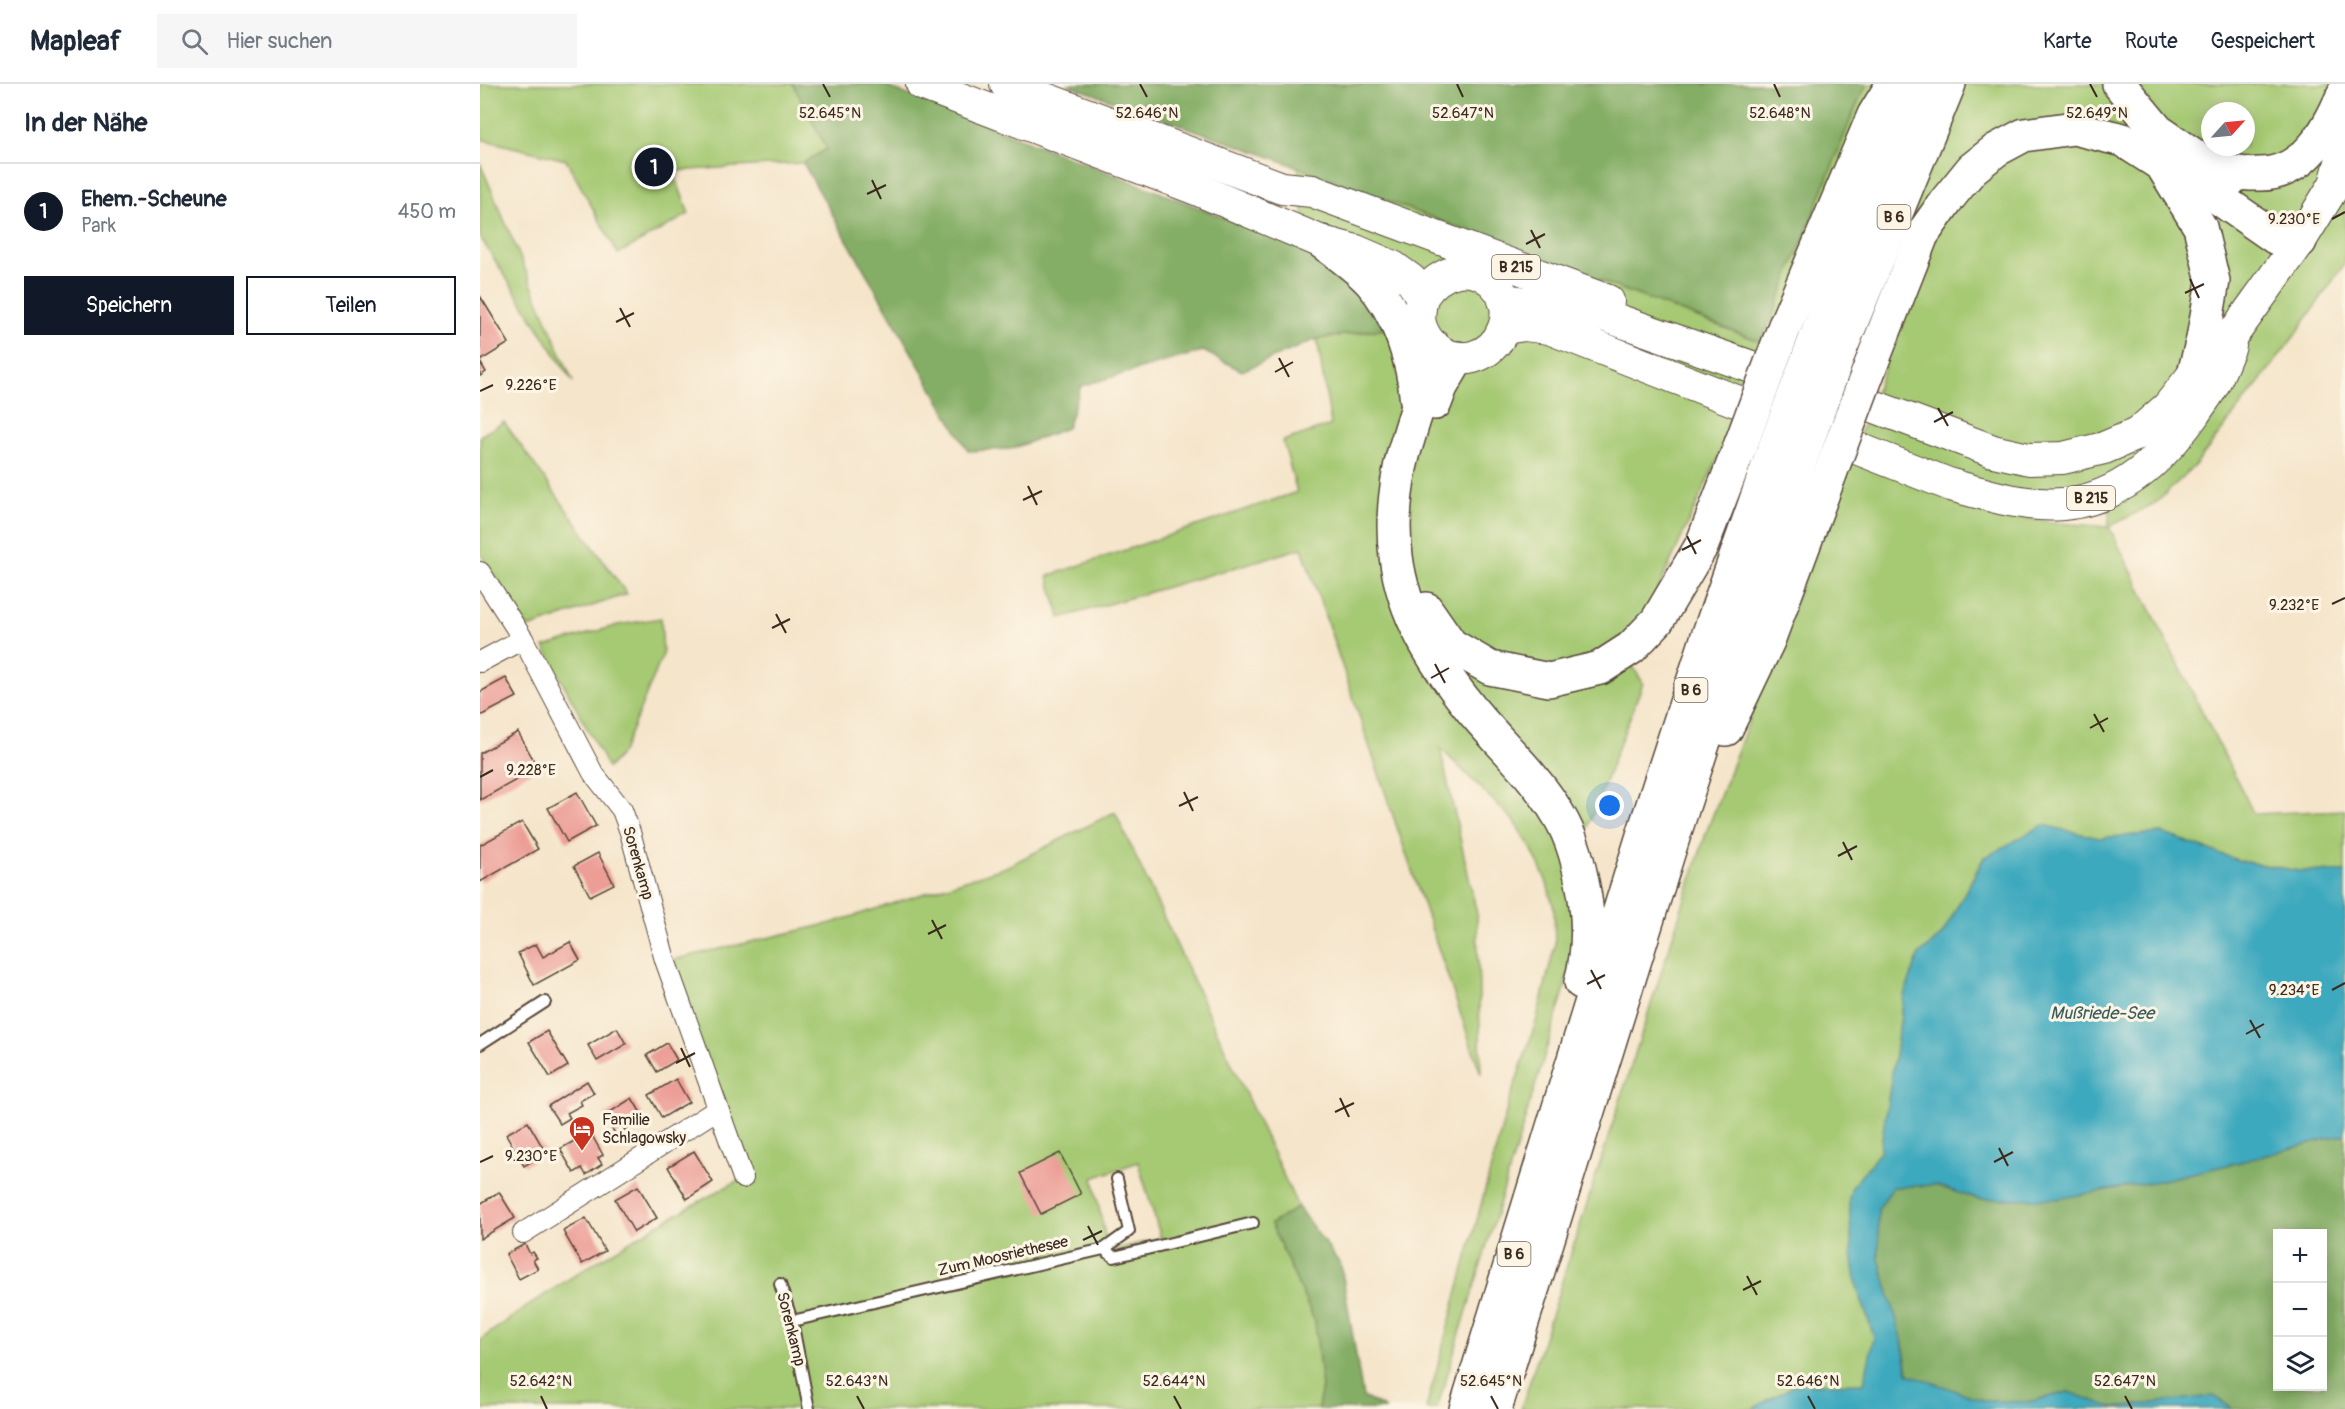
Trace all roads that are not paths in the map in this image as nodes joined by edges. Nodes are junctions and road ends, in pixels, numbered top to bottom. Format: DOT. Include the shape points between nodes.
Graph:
graph roads {
  1 [pos="922,84"];
  2 [pos="1006,84"];
  3 [pos="1893,84"];
  4 [pos="1919,84"];
  5 [pos="1949,84"];
  6 [pos="2119,84"];
  7 [pos="2343,84"];
  8 [pos="2344,93"];
  9 [pos="2345,101"];
  10 [pos="2345,138"];
  11 [pos="2162,165"];
  12 [pos="2214,169"];
  13 [pos="1282,188"];
  14 [pos="2300,241"];
  15 [pos="1322,242"];
  16 [pos="1449,273"];
  17 [pos="1422,297"];
  18 [pos="1504,314"];
  19 [pos="2236,330"];
  20 [pos="1828,345"];
  21 [pos="1446,353"];
  22 [pos="2194,374"];
  23 [pos="1809,382"];
  24 [pos="1418,410"];
  25 [pos="1785,459"];
  26 [pos="480,572"];
  27 [pos="523,639"];
  28 [pos="480,662"];
  29 [pos="1670,847"];
  30 [pos="545,1002"];
  31 [pos="480,1044"];
  32 [pos="1561,1098"];
  33 [pos="718,1109"];
  34 [pos="743,1178"];
  35 [pos="1117,1179"];
  36 [pos="1252,1223"];
  37 [pos="523,1233"];
  38 [pos="1104,1249"];
  39 [pos="780,1284"];
  40 [pos="792,1321"];
  41 [pos="809,1409"];
  42 [pos="1466,1409"];
  43 [pos="1495,1409"];
  1 -- 15 [label="main road" via="1194,188"];
  2 -- 13 [label="main road, B 215"];
  3 -- 21 [label="highway, bridge" via="1874,115 1784,328 1702,545 1657,621 1631,648 1600,668 1549,680 1490,668 1451,645 1424,608 1408,555 1406,499 1420,440 1441,387"];
  4 -- 20 [label="highway, B 6" via="1895,136"];
  5 -- 20 [label="highway, B 6"];
  6 -- 12 [label="highway" via="2158,131"];
  7 -- 8 [label="main road"];
  8 -- 9 [label="main road"];
  8 -- 12 [label="highway" via="2325,133 2311,151 2288,168 2260,175"];
  10 -- 14 [label="main road, B 215" via="2335,184"];
  11 -- 14 [label="highway" via="2194,181 2276,238"];
  11 -- 22 [label="highway" via="2200,227 2213,281"];
  11 -- 29 [label="highway, bridge" via="2123,140 2074,128 2024,135 1972,169 1946,201 1922,235 1768,640"];
  12 -- 14 [label="highway" via="2286,217"];
  13 -- 16 [label="main road, B 215" via="1304,206 1400,242"];
  13 -- 23 [label="main road, B 215" via="1312,191 1790,368"];
  14 -- 19 [label="main road, B 215"];
  15 -- 17 [label="main road" via="1393,267 1411,280"];
  15 -- 24 [label="highway" via="1370,282 1389,308 1406,347"];
  16 -- 17 [label="main road" via="1438,278"];
  16 -- 18 [label="main road, B 215" via="1462,270 1482,275 1498,288"];
  17 -- 21 [label="main road" via="1419,311 1425,337"];
  18 -- 19 [label="main road, B 215" via="1526,325 1549,328 1951,485 2008,500 2062,504 2123,485 2151,465 2213,386"];
  18 -- 21 [label="main road" via="1491,348 1476,356"];
  18 -- 23 [label="main road, B 215" via="1580,310 1786,379"];
  19 -- 22 [label="main road, B 215"];
  20 -- 25 [label="highway, B 6, bridge"];
  21 -- 24 [label="highway" via="1428,379"];
  22 -- 23 [label="main road, B 215" via="2168,407 2137,434 2104,448 2063,458 2029,459 1993,451"];
  24 -- 32 [label="highway" via="1396,495 1396,556 1410,614 1433,658 1559,815 1578,860 1588,918 1584,971 1555,1076"];
  25 -- 29 [label="highway, B 6" via="1731,657"];
  25 -- 32 [label="highway, B 6" via="1707,639"];
  26 -- 27 [label="street, Sorenkamp"];
  27 -- 28 [label="street"];
  27 -- 33 [label="street, Sorenkamp" via="593,773 622,810 665,960"];
  29 -- 43 [label="highway, B 6"];
  30 -- 31 [label="lane"];
  32 -- 42 [label="highway, B 6"];
  33 -- 34 [label="street, Sorenkamp"];
  33 -- 37 [label="street"];
  35 -- 38 [label="lane" via="1129,1231"];
  36 -- 38 [label="lane, Zum Moosriethesee" via="1114,1257"];
  38 -- 40 [label="lane, Zum Moosriethesee"];
  39 -- 40 [label="lane, Sorenkamp"];
  40 -- 41 [label="lane, Sorenkamp"];
}
